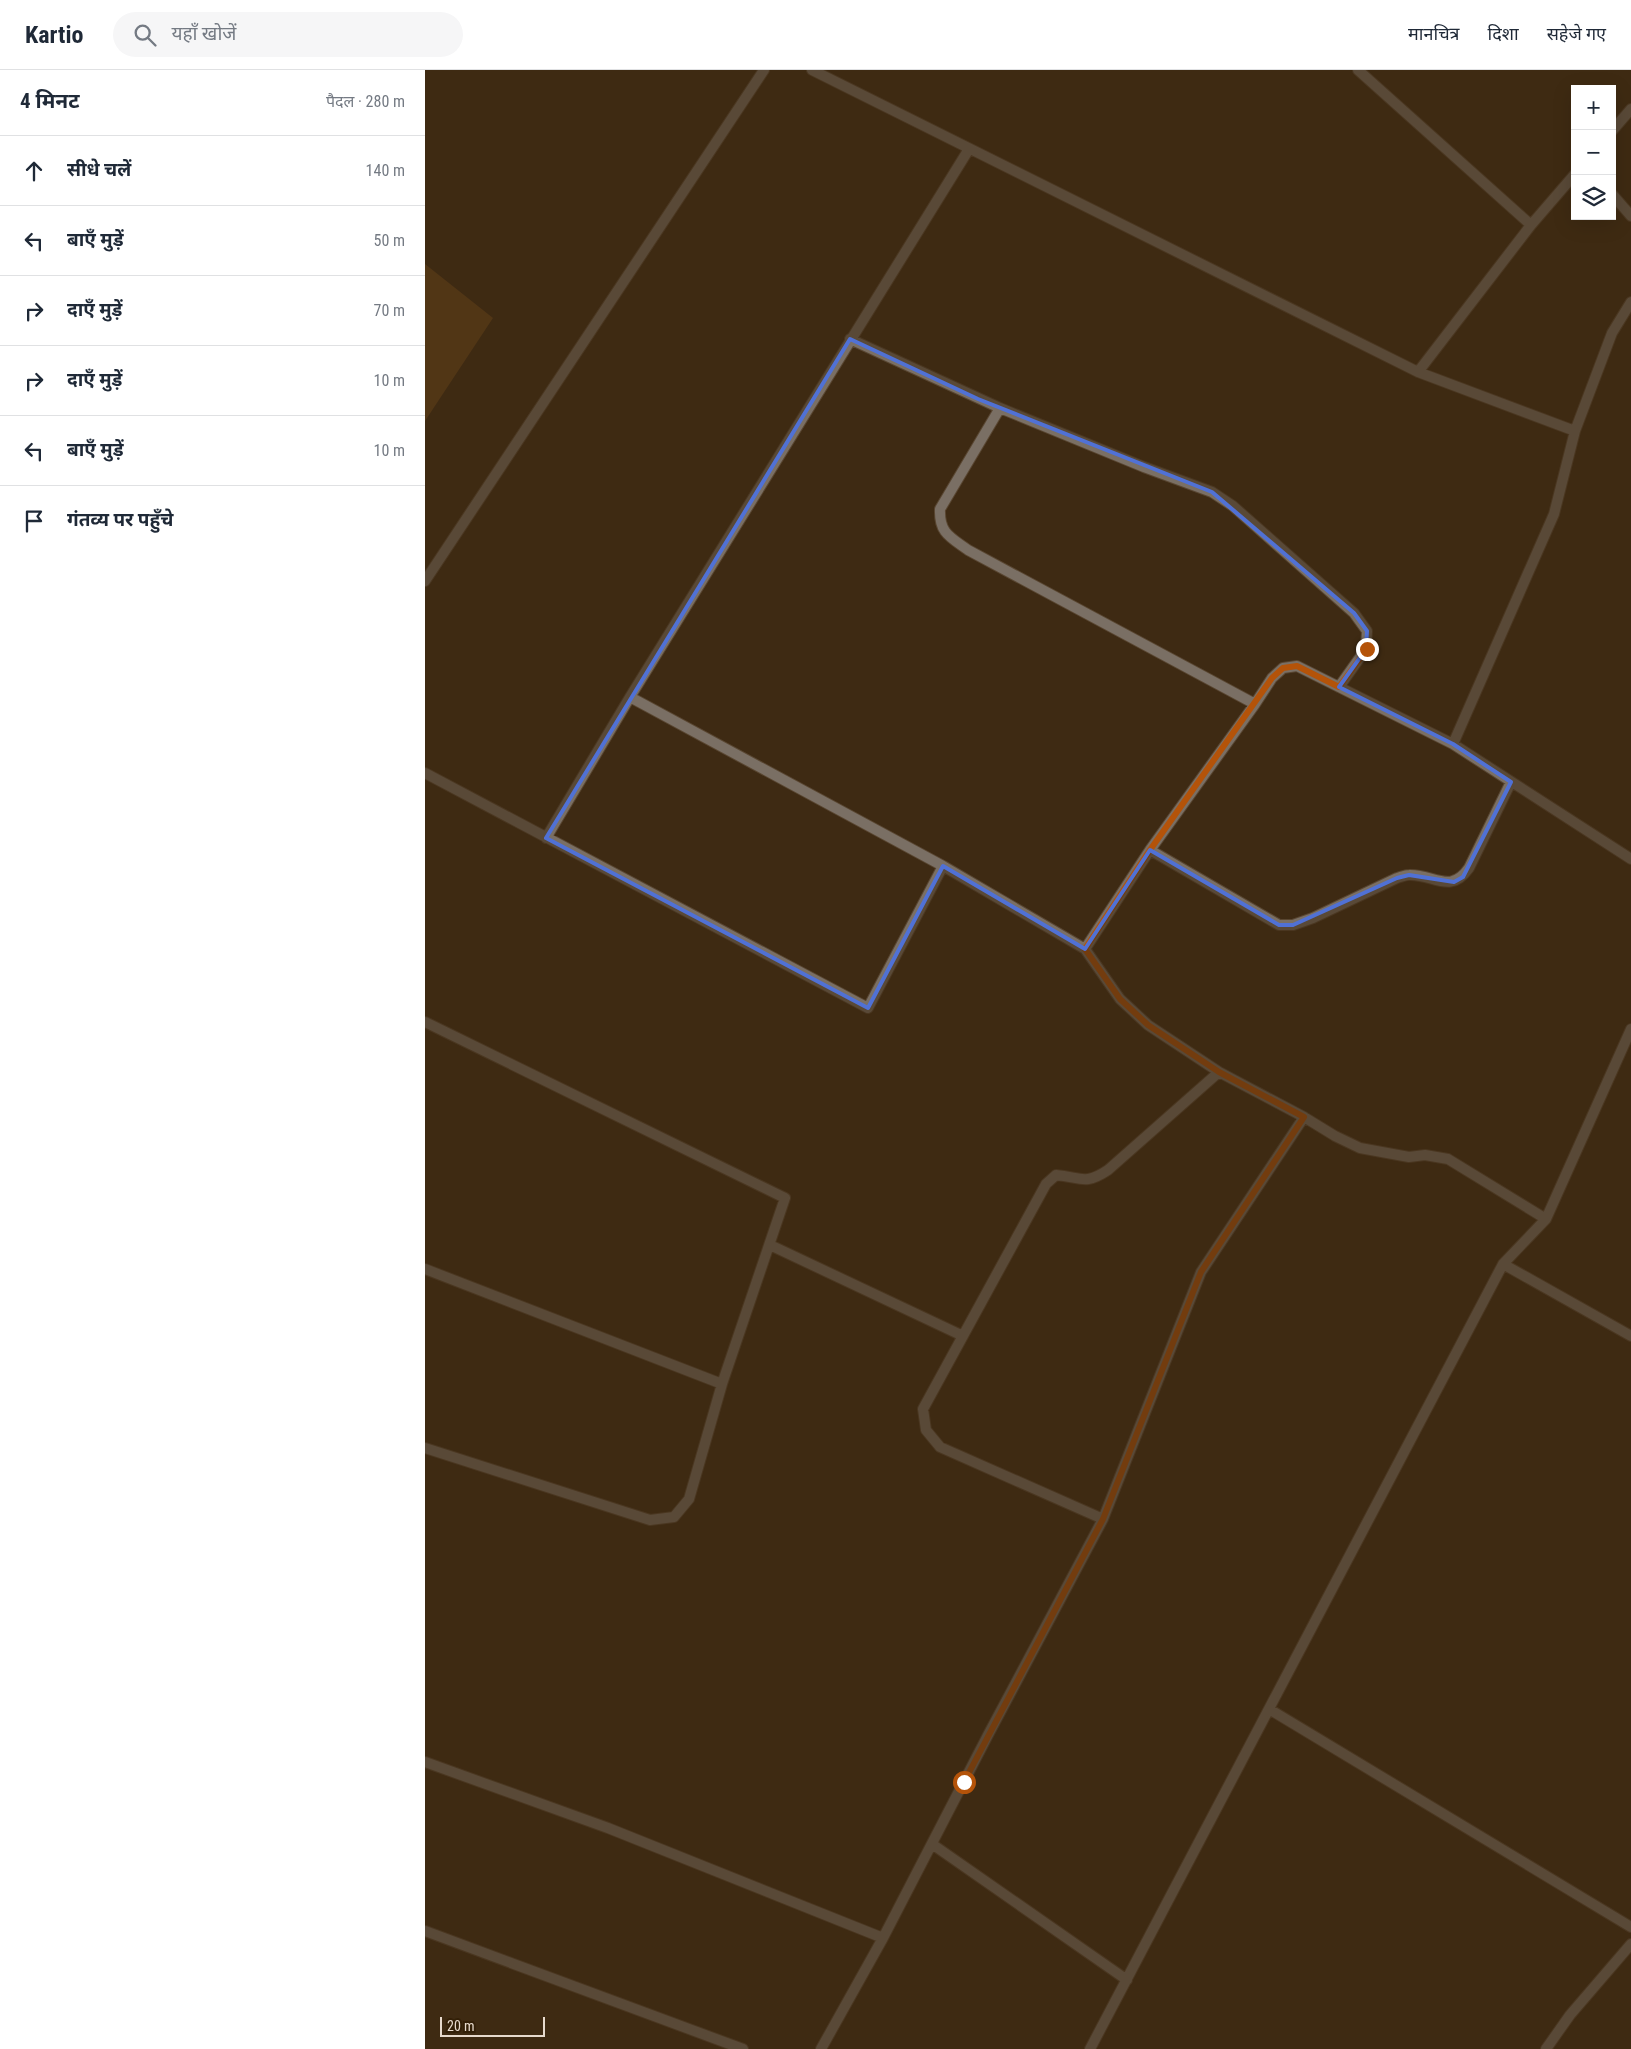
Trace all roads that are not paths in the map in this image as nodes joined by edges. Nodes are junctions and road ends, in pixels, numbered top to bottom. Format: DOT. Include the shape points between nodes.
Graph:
graph roads {
  1 [pos="764,70"];
  2 [pos="813,70"];
  3 [pos="1358,70"];
  4 [pos="1631,110"];
  5 [pos="1613,130"];
  6 [pos="969,149"];
  7 [pos="1574,175"];
  8 [pos="1616,199"];
  9 [pos="1631,216"];
  10 [pos="1531,225"];
  11 [pos="1631,302"];
  12 [pos="850,339"];
  13 [pos="1418,372"];
  14 [pos="1001,408"];
  15 [pos="1575,431"];
  16 [pos="425,581"];
  17 [pos="1339,687"];
  18 [pos="630,697"];
  19 [pos="1255,704"];
  20 [pos="1453,744"];
  21 [pos="425,773"];
  22 [pos="1511,782"];
  23 [pos="546,838"];
  24 [pos="1150,850"];
  25 [pos="1631,859"];
  26 [pos="943,866"];
  27 [pos="1085,949"];
  28 [pos="425,1022"];
  29 [pos="1631,1029"];
  30 [pos="1219,1072"];
  31 [pos="1304,1117"];
  32 [pos="1546,1219"];
  33 [pos="770,1245"];
  34 [pos="1503,1264"];
  35 [pos="425,1269"];
  36 [pos="963,1336"];
  37 [pos="1631,1336"];
  38 [pos="722,1384"];
  39 [pos="425,1448"];
  40 [pos="1103,1519"];
  41 [pos="1269,1708"];
  42 [pos="425,1762"];
  43 [pos="932,1844"];
  44 [pos="1631,1926"];
  45 [pos="425,1931"];
  46 [pos="883,1938"];
  47 [pos="1631,1944"];
  48 [pos="1127,1980"];
  49 [pos="743,2049"];
  50 [pos="821,2049"];
  51 [pos="1091,2049"];
  52 [pos="1546,2049"];
  1 -- 16 [label="street"];
  2 -- 6 [label="street"];
  3 -- 10 [label="street"];
  4 -- 5 [label="street"];
  6 -- 12 [label="street"];
  6 -- 13 [label="street"];
  7 -- 10 [label="street"];
  8 -- 9 [label="street"];
  10 -- 13 [label="street"];
  11 -- 15 [label="street" via="1611,334"];
  12 -- 14 [label="street"];
  12 -- 18 [label="street"];
  13 -- 15 [label="street"];
  14 -- 17 [label="street" via="1212,492 1233,506 1355,613 1367,631 1367,649"];
  14 -- 19 [label="street" via="940,509 939,522 947,535 968,550"];
  15 -- 20 [label="street" via="1554,514"];
  17 -- 19 [label="street" via="1297,666 1283,668 1272,678"];
  17 -- 20 [label="street"];
  18 -- 23 [label="street"];
  18 -- 26 [label="street"];
  19 -- 24 [label="street"];
  20 -- 22 [label="street"];
  21 -- 23 [label="street"];
  22 -- 24 [label="street" via="1463,877 1453,882 1409,875 1397,878 1313,918 1293,924 1279,925"];
  22 -- 25 [label="street"];
  23 -- 26 [label="street" via="868,1008"];
  24 -- 27 [label="street"];
  26 -- 27 [label="street"];
  27 -- 30 [label="street" via="1120,999 1148,1025"];
  28 -- 33 [label="street" via="785,1198"];
  29 -- 32 [label="street"];
  30 -- 31 [label="street"];
  30 -- 36 [label="street" via="1095,1179 1056,1175 1046,1184"];
  31 -- 32 [label="street" via="1361,1148 1448,1159"];
  31 -- 40 [label="street" via="1201,1272"];
  32 -- 34 [label="street"];
  33 -- 36 [label="street"];
  33 -- 38 [label="street"];
  34 -- 37 [label="street"];
  34 -- 41 [label="street"];
  35 -- 38 [label="street"];
  36 -- 40 [label="street" via="923,1409 926,1430 940,1447"];
  38 -- 39 [label="street" via="689,1499 674,1517 650,1520"];
  40 -- 43 [label="street"];
  41 -- 44 [label="street"];
  41 -- 48 [label="street"];
  42 -- 46 [label="street" via="608,1828"];
  43 -- 46 [label="street"];
  43 -- 48 [label="street"];
  45 -- 49 [label="street"];
  46 -- 50 [label="street"];
  47 -- 52 [label="street" via="1570,2015"];
  48 -- 51 [label="street"];
}
